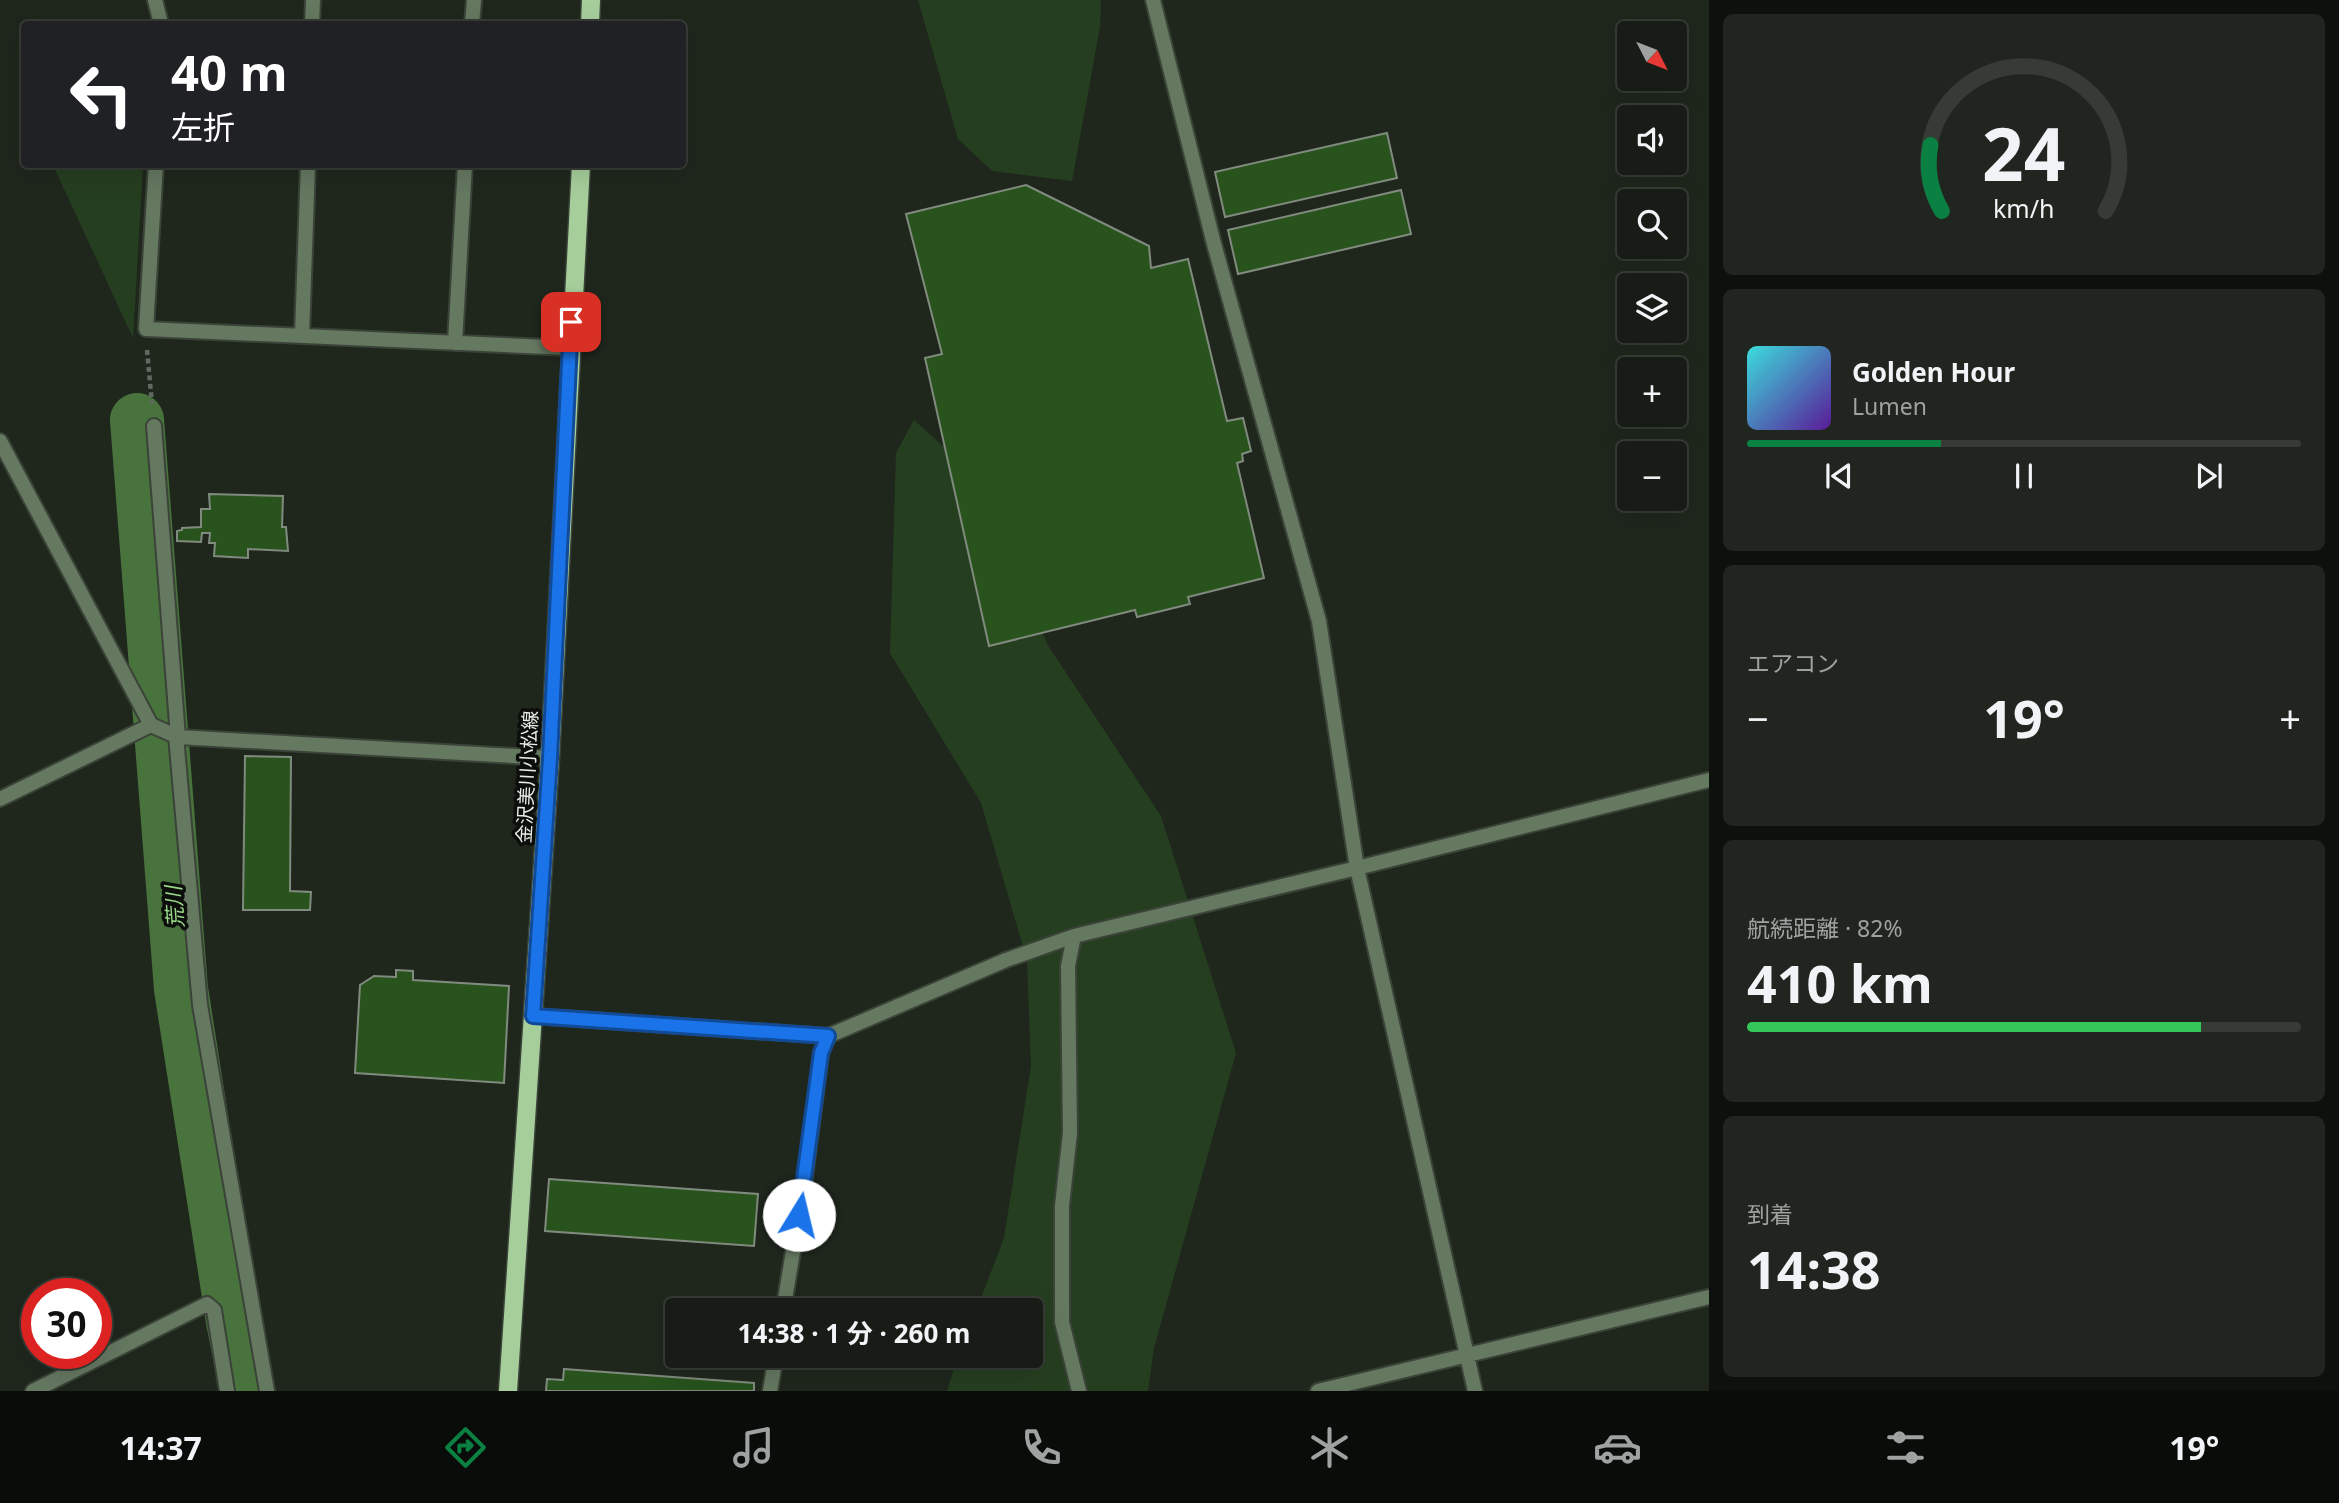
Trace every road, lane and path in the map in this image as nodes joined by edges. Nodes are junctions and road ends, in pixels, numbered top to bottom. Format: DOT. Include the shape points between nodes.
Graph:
graph roads {
  1 [pos="155,0"];
  2 [pos="313,0"];
  3 [pos="474,0"];
  4 [pos="592,0"];
  5 [pos="1153,0"];
  6 [pos="160,21"];
  7 [pos="312,21"];
  8 [pos="472,21"];
  9 [pos="590,21"];
  10 [pos="156,168"];
  11 [pos="307,168"];
  12 [pos="465,168"];
  13 [pos="581,168"];
  14 [pos="146,328"];
  15 [pos="302,335"];
  16 [pos="455,343"];
  17 [pos="570,348"];
  18 [pos="154,426"];
  19 [pos="0,441"];
  20 [pos="152,726"];
  21 [pos="177,737"];
  22 [pos="550,758"];
  23 [pos="1709,780"];
  24 [pos="0,799"];
  25 [pos="1357,869"];
  26 [pos="1074,936"];
  27 [pos="533,1016"];
  28 [pos="828,1036"];
  29 [pos="1709,1297"];
  30 [pos="785,1298"];
  31 [pos="1467,1354"];
  32 [pos="774,1368"];
  33 [pos="33,1391"];
  34 [pos="227,1391"];
  35 [pos="267,1391"];
  36 [pos="508,1391"];
  37 [pos="770,1391"];
  38 [pos="1079,1391"];
  39 [pos="1318,1391"];
  40 [pos="1475,1391"];
  1 -- 6 [label="street"];
  2 -- 7 [label="street"];
  3 -- 8 [label="street"];
  4 -- 9 [label="main road"];
  5 -- 25 [label="street" via="1214,244 1319,621"];
  10 -- 14 [label="street"];
  11 -- 15 [label="street"];
  12 -- 16 [label="street"];
  13 -- 17 [label="main road, 金沢美川小松線"];
  14 -- 15 [label="street"];
  14 -- 18 [label="path"];
  15 -- 16 [label="street"];
  16 -- 17 [label="street"];
  17 -- 22 [label="main road, 金沢美川小松線"];
  18 -- 21 [label="street"];
  19 -- 20 [label="street"];
  20 -- 21 [label="street"];
  20 -- 24 [label="street"];
  21 -- 22 [label="street"];
  21 -- 35 [label="street" via="200,1005"];
  22 -- 27 [label="main road, 金沢美川小松線"];
  23 -- 25 [label="street"];
  25 -- 26 [label="street"];
  25 -- 31 [label="street"];
  26 -- 28 [label="street"];
  26 -- 38 [label="street" via="1068,966 1070,1133 1062,1206 1062,1322"];
  27 -- 28 [label="street"];
  27 -- 36 [label="main road, 金沢美川小松線"];
  28 -- 30 [label="street" via="821,1053"];
  29 -- 31 [label="street"];
  31 -- 39 [label="street"];
  31 -- 40 [label="street"];
  32 -- 37 [label="street"];
  33 -- 34 [label="street" via="207,1304 214,1310"];
}
